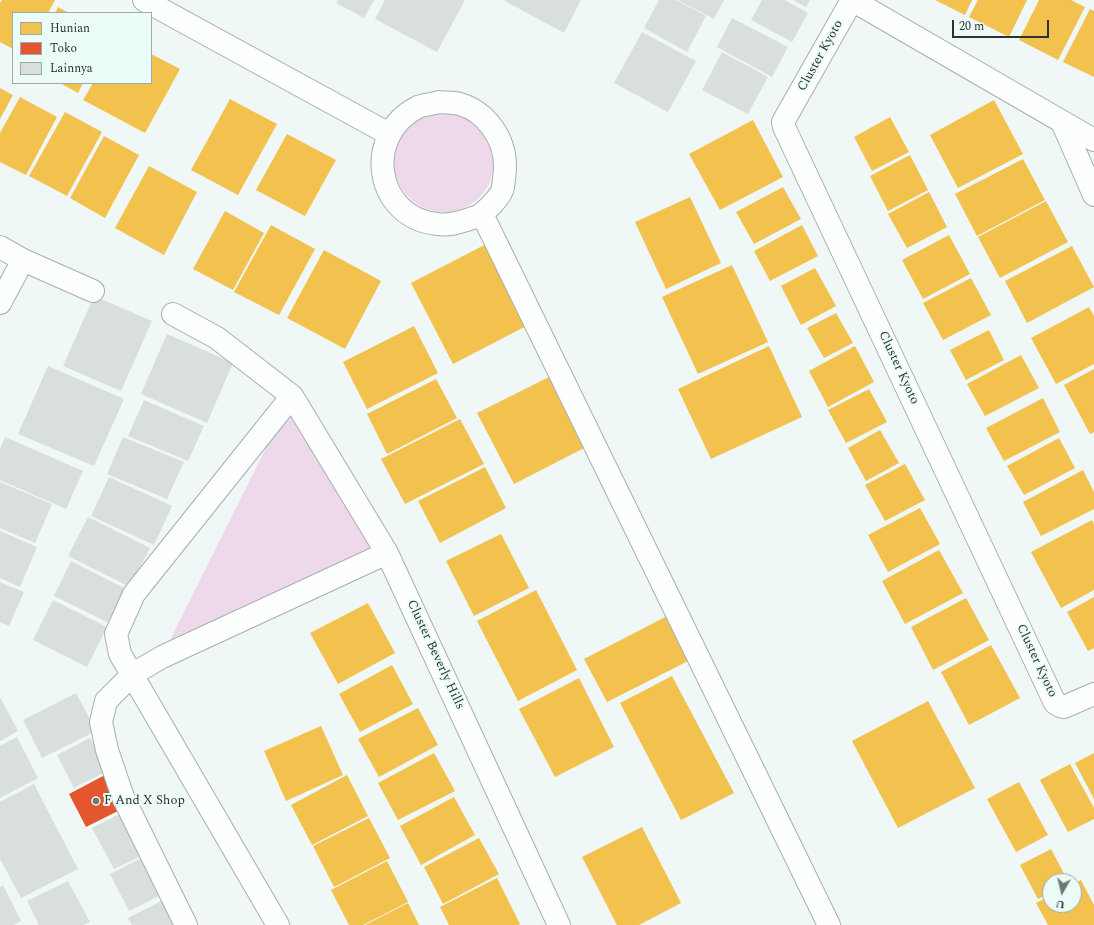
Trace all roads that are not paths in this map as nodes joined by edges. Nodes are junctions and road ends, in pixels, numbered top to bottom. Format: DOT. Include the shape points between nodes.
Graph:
graph roads {
  1 [pos="144,0"];
  2 [pos="852,0"];
  3 [pos="1062,122"];
  4 [pos="389,134"];
  5 [pos="1094,140"];
  6 [pos="1094,195"];
  7 [pos="482,214"];
  8 [pos="0,247"];
  9 [pos="23,260"];
  10 [pos="93,291"];
  11 [pos="0,303"];
  12 [pos="173,314"];
  13 [pos="292,396"];
  14 [pos="387,553"];
  15 [pos="133,674"];
  16 [pos="1094,694"];
  17 [pos="186,925"];
  18 [pos="278,925"];
  19 [pos="559,925"];
  20 [pos="829,925"];
  1 -- 4 [label="street"];
  2 -- 3 [label="street"];
  2 -- 16 [label="street, Cluster Kyoto" via="783,122 784,127 1055,702 1064,707"];
  3 -- 5 [label="street"];
  3 -- 6 [label="street"];
  4 -- 7 [label="street" via="383,153 382,173 389,193 401,208 418,220 437,224 458,224"];
  4 -- 7 [label="street" via="402,118 419,107 438,102 459,104 478,113 493,127 502,144 505,165 503,191"];
  7 -- 20 [label="street"];
  8 -- 9 [label="street"];
  9 -- 10 [label="street"];
  9 -- 11 [label="street"];
  12 -- 13 [label="street" via="217,338"];
  13 -- 14 [label="street, Cluster Beverly Hills"];
  13 -- 15 [label="street" via="134,594 116,634 120,654"];
  14 -- 15 [label="street"];
  14 -- 19 [label="street, Cluster Beverly Hills"];
  15 -- 17 [label="street" via="106,701 100,722 124,797"];
  15 -- 18 [label="street"];
}
